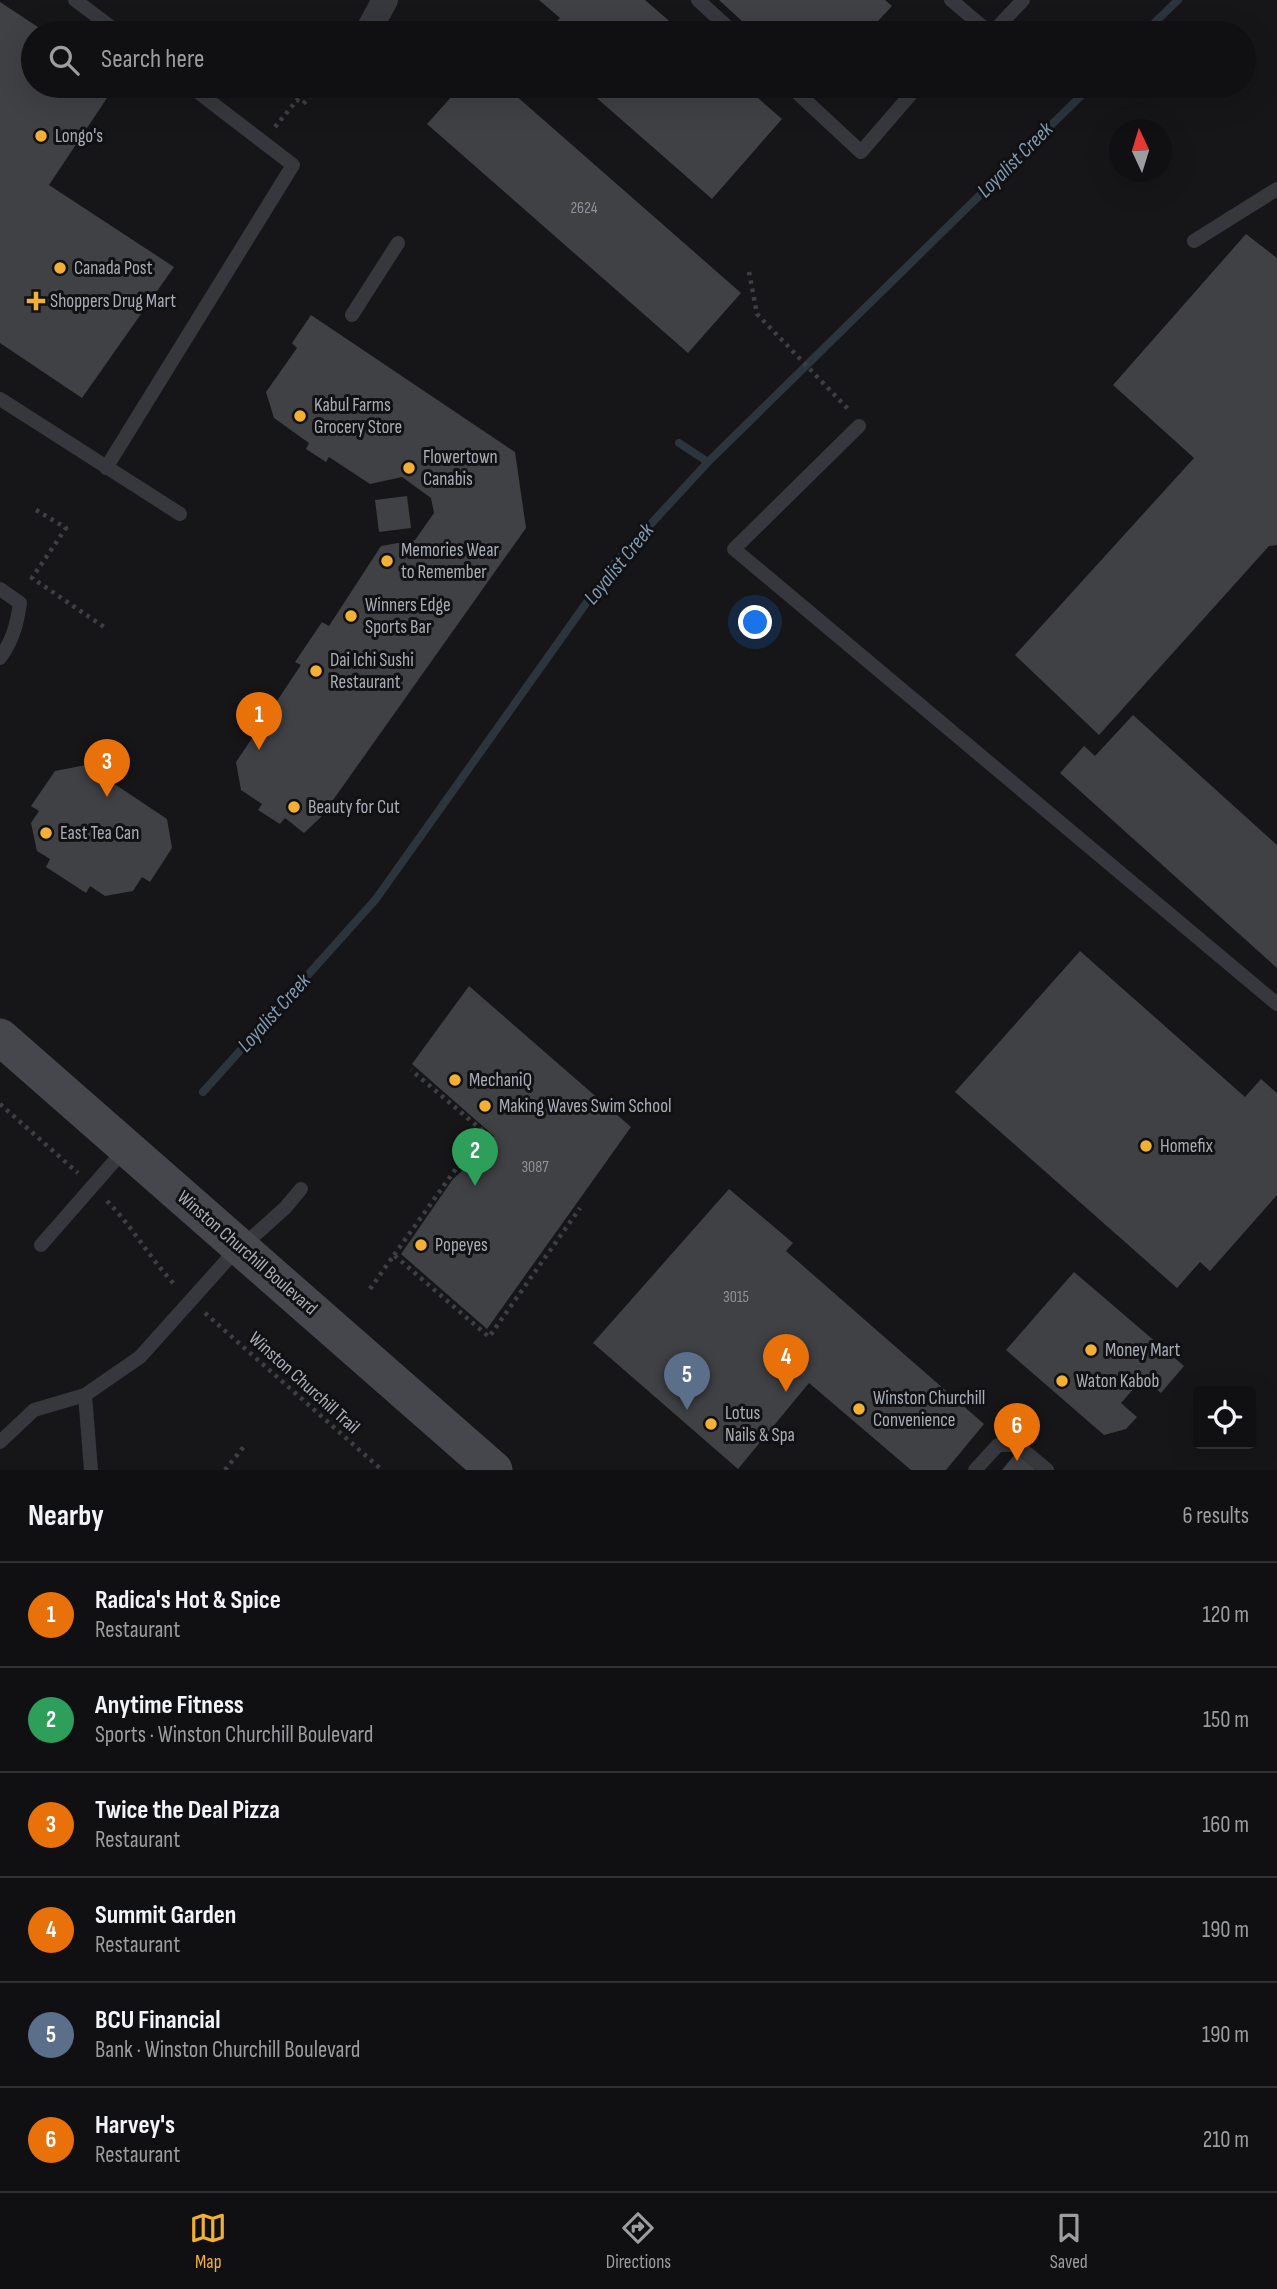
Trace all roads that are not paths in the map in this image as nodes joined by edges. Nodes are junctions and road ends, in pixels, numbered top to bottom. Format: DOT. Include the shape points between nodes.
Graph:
graph roads {
  1 [pos="75,0"];
  2 [pos="385,0"];
  3 [pos="698,0"];
  4 [pos="951,0"];
  5 [pos="1023,0"];
  6 [pos="104,21"];
  7 [pos="374,21"];
  8 [pos="721,21"];
  9 [pos="976,21"];
  10 [pos="1003,21"];
  11 [pos="206,98"];
  12 [pos="803,98"];
  13 [pos="908,98"];
  14 [pos="1277,190"];
  15 [pos="1194,241"];
  16 [pos="398,243"];
  17 [pos="352,315"];
  18 [pos="0,399"];
  19 [pos="859,426"];
  20 [pos="106,467"];
  21 [pos="180,514"];
  22 [pos="2,594"];
  23 [pos="0,658"];
  24 [pos="1277,1004"];
  25 [pos="0,1037"];
  26 [pos="127,1147"];
  27 [pos="301,1189"];
  28 [pos="41,1245"];
  29 [pos="242,1248"];
  30 [pos="85,1395"];
  31 [pos="0,1442"];
  32 [pos="90,1470"];
  33 [pos="494,1470"];
  34 [pos="975,1470"];
  35 [pos="1047,1470"];
  1 -- 6 [label="lane"];
  2 -- 7 [label="street"];
  3 -- 8 [label="lane"];
  4 -- 9 [label="lane"];
  5 -- 10 [label="lane"];
  11 -- 20 [label="lane" via="293,165"];
  12 -- 13 [label="lane" via="861,152"];
  14 -- 15 [label="lane"];
  16 -- 17 [label="lane"];
  18 -- 20 [label="lane"];
  19 -- 24 [label="lane" via="734,549"];
  20 -- 21 [label="lane"];
  22 -- 23 [label="lane" via="20,603 10,644"];
  25 -- 26 [label="main road, Winston Churchill Boulevard"];
  26 -- 28 [label="lane"];
  26 -- 29 [label="main road, Winston Churchill Boulevard"];
  27 -- 29 [label="lane"];
  29 -- 30 [label="lane" via="140,1357"];
  29 -- 33 [label="main road, Winston Churchill Boulevard"];
  30 -- 31 [label="lane" via="34,1410"];
  30 -- 32 [label="lane"];
  34 -- 35 [label="lane" via="998,1445 1017,1445"];
}
